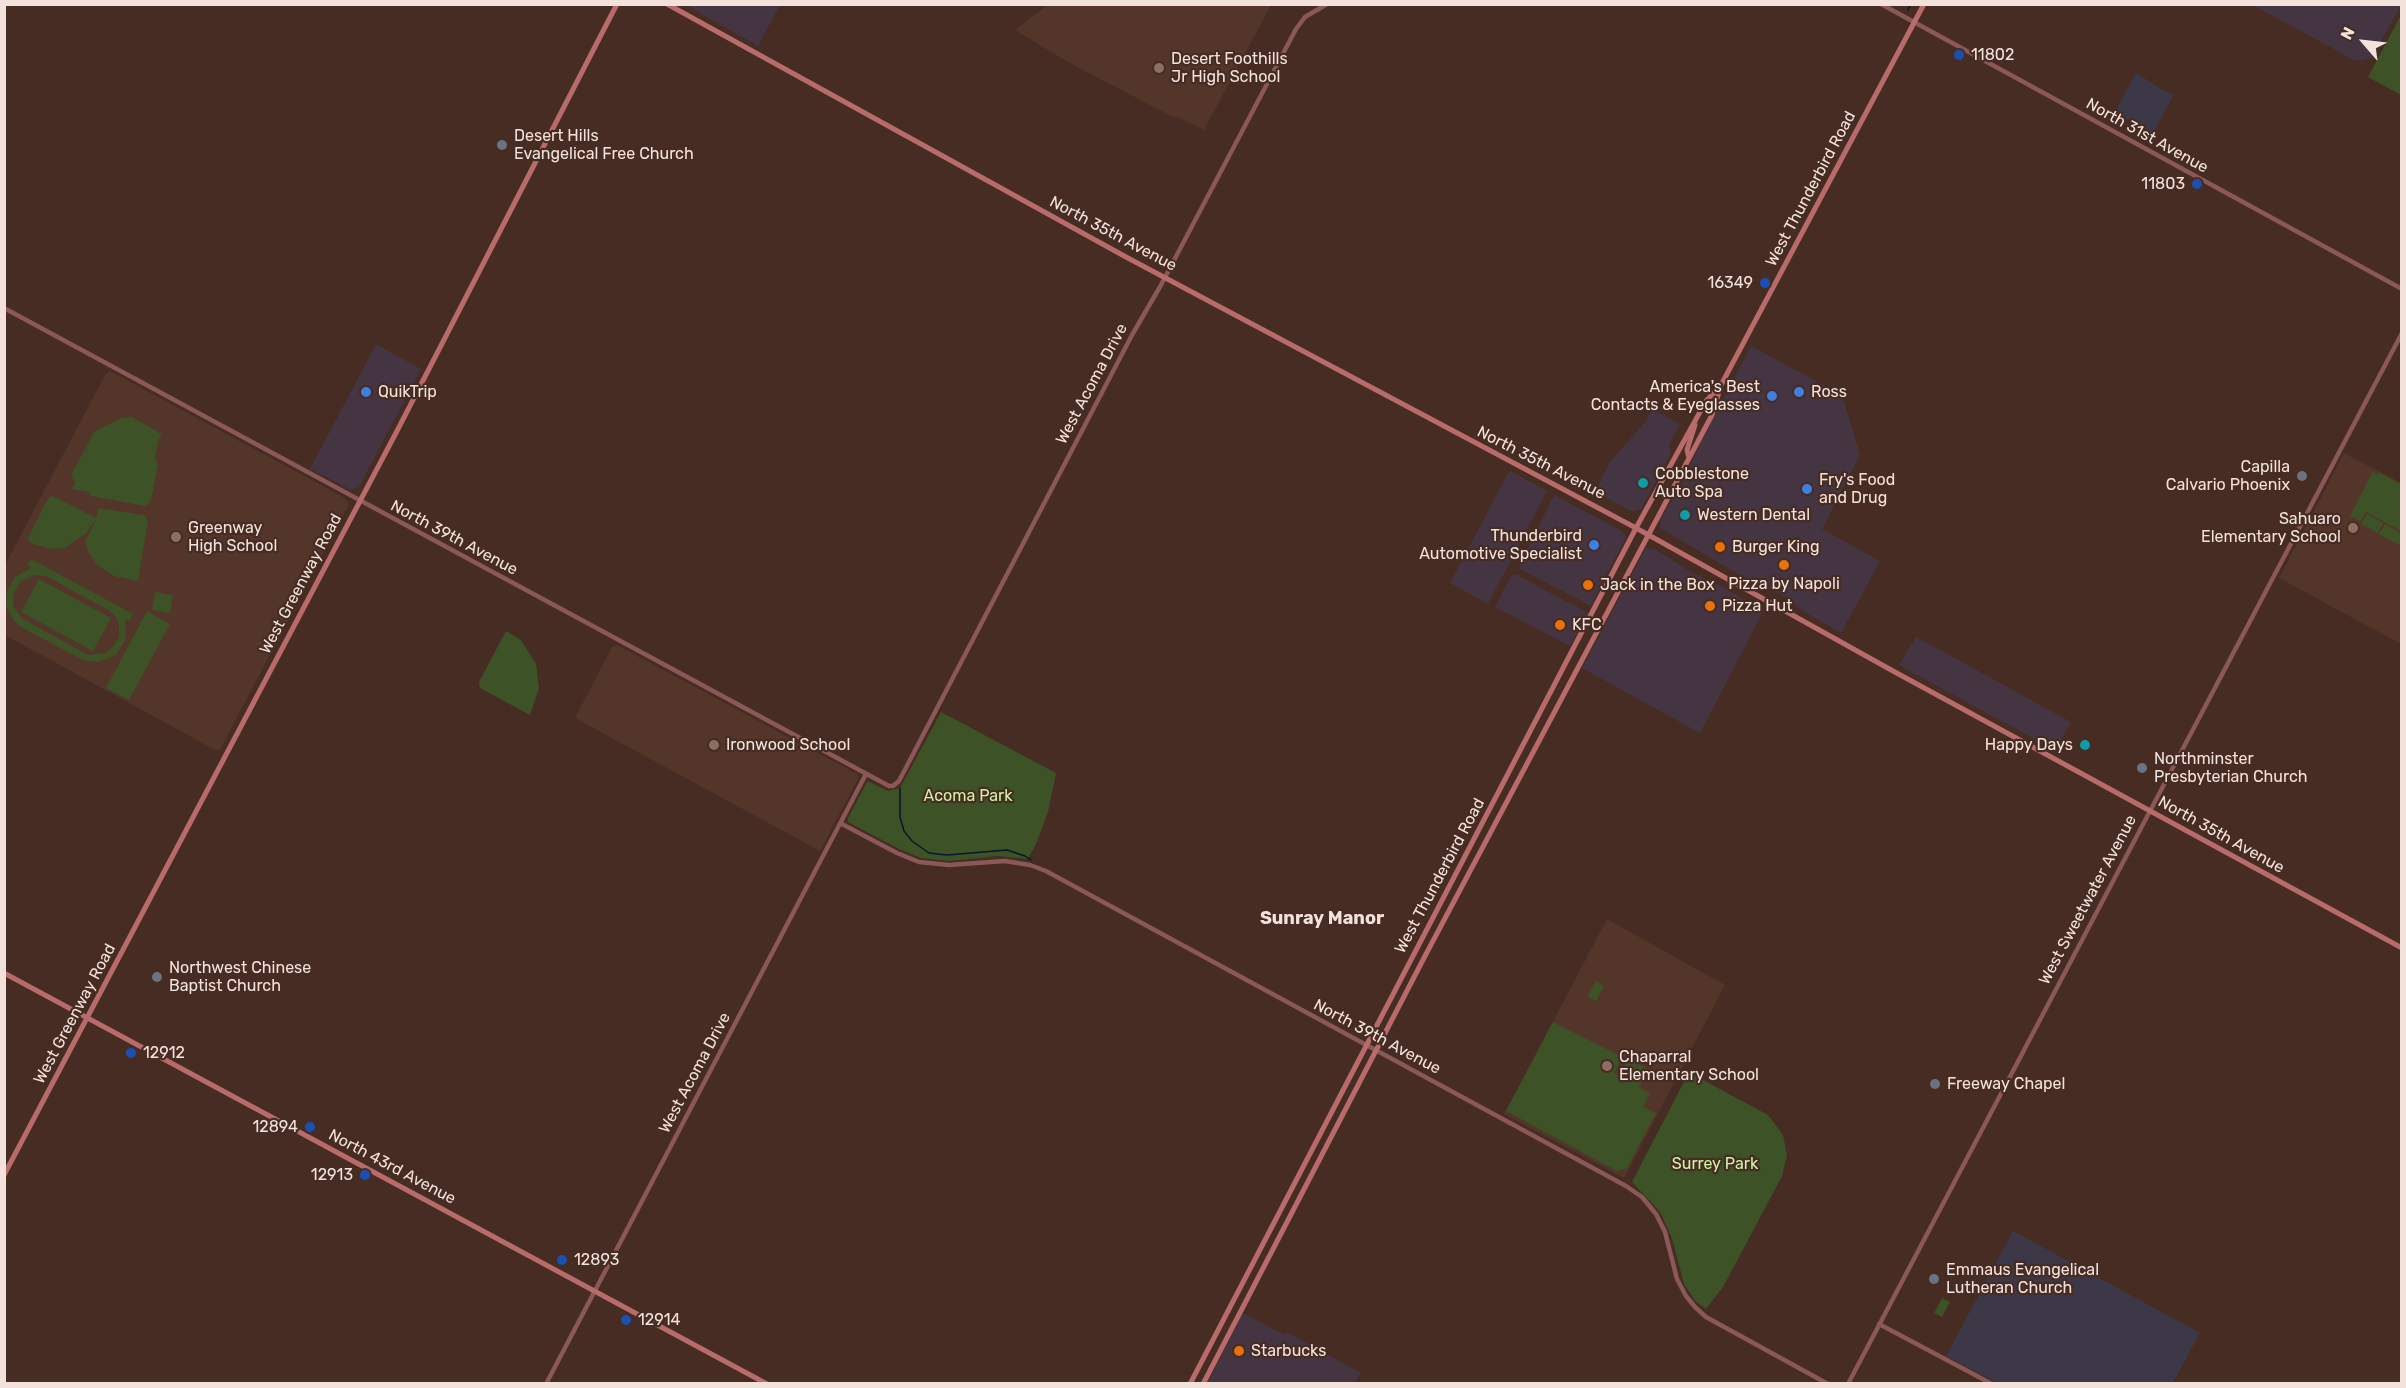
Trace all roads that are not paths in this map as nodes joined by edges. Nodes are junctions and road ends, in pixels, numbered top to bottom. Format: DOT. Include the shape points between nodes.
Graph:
graph roads {
  1 [pos="617,4"];
  2 [pos="668,4"];
  3 [pos="1327,4"];
  4 [pos="1881,4"];
  5 [pos="1924,4"];
  6 [pos="1915,22"];
  7 [pos="1165,277"];
  8 [pos="2402,289"];
  9 [pos="4,308"];
  10 [pos="2402,333"];
  11 [pos="1721,385"];
  12 [pos="1697,417"];
  13 [pos="1689,458"];
  14 [pos="360,501"];
  15 [pos="1636,528"];
  16 [pos="1648,534"];
  17 [pos="866,774"];
  18 [pos="893,786"];
  19 [pos="2148,811"];
  20 [pos="840,823"];
  21 [pos="2402,948"];
  22 [pos="4,973"];
  23 [pos="88,1019"];
  24 [pos="1367,1045"];
  25 [pos="1377,1050"];
  26 [pos="4,1175"];
  27 [pos="595,1291"];
  28 [pos="1879,1324"];
  29 [pos="546,1383"];
  30 [pos="767,1383"];
  31 [pos="1190,1383"];
  32 [pos="1203,1383"];
  33 [pos="1828,1383"];
  34 [pos="1848,1383"];
  35 [pos="1992,1383"];
  1 -- 14 [label="main road, West Greenway Road"];
  2 -- 7 [label="main road, North 35th Avenue"];
  3 -- 7 [label="street, West Acoma Drive" via="1305,17 1296,29"];
  4 -- 6 [label="street, North 31st Avenue"];
  5 -- 6 [label="main road, West Thunderbird Road"];
  6 -- 8 [label="street, North 31st Avenue"];
  6 -- 11 [label="main road, West Thunderbird Road"];
  7 -- 15 [label="main road, North 35th Avenue"];
  7 -- 18 [label="street, West Acoma Drive"];
  9 -- 14 [label="street, North 39th Avenue"];
  10 -- 19 [label="street, West Sweetwater Avenue"];
  11 -- 12 [label="main road, West Thunderbird Road"];
  11 -- 13 [label="main road, West Thunderbird Road" via="1713,412"];
  12 -- 13 [label="main road" via="1688,443"];
  12 -- 15 [label="main road, West Thunderbird Road"];
  13 -- 16 [label="main road, West Thunderbird Road"];
  14 -- 17 [label="street, North 39th Avenue"];
  14 -- 23 [label="main road, West Greenway Road"];
  15 -- 16 [label="main road, North 35th Avenue"];
  15 -- 24 [label="main road, West Thunderbird Road"];
  16 -- 19 [label="main road, North 35th Avenue"];
  16 -- 25 [label="main road, West Thunderbird Road"];
  17 -- 18 [label="street, North 39th Avenue"];
  17 -- 20 [label="street, West Acoma Drive"];
  19 -- 21 [label="main road, North 35th Avenue"];
  19 -- 28 [label="street, West Sweetwater Avenue"];
  20 -- 24 [label="street, North 39th Avenue" via="919,862 949,865 1005,861 1046,871"];
  20 -- 27 [label="street, West Acoma Drive"];
  22 -- 23 [label="main road, North 43rd Avenue"];
  23 -- 26 [label="main road, West Greenway Road"];
  23 -- 27 [label="main road, North 43rd Avenue"];
  24 -- 25 [label="street, North 39th Avenue"];
  24 -- 31 [label="main road, West Thunderbird Road"];
  25 -- 32 [label="main road, West Thunderbird Road"];
  25 -- 33 [label="street, North 39th Avenue" via="1642,1197 1661,1223 1677,1279 1695,1307 1706,1317"];
  27 -- 29 [label="street, West Acoma Drive"];
  27 -- 30 [label="main road, North 43rd Avenue"];
  28 -- 34 [label="street, West Sweetwater Avenue"];
  28 -- 35 [label="street"];
}
